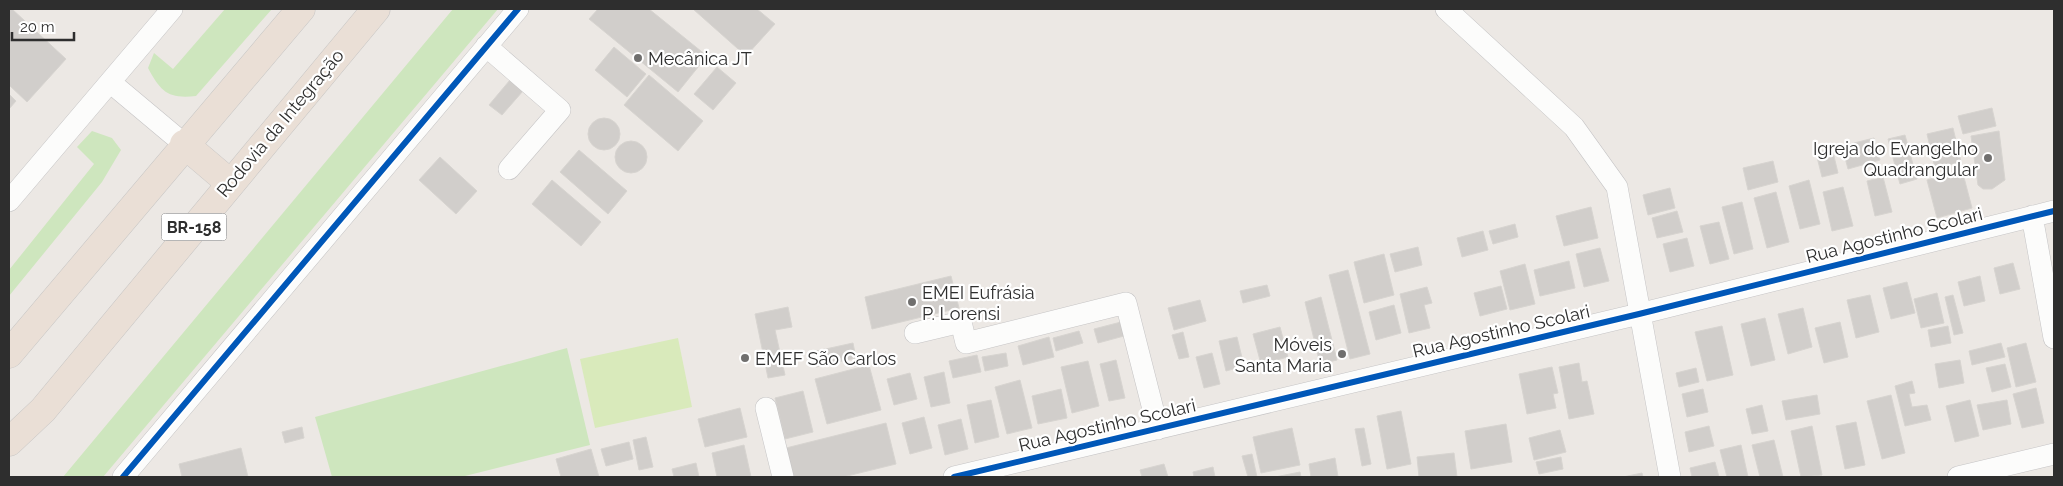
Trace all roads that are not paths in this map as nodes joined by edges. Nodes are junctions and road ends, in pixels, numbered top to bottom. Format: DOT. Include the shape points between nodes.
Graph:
graph roads {
  1 [pos="172,9"];
  2 [pos="301,9"];
  3 [pos="376,9"];
  4 [pos="518,9"];
  5 [pos="1446,9"];
  6 [pos="486,46"];
  7 [pos="110,82"];
  8 [pos="184,144"];
  9 [pos="509,169"];
  10 [pos="230,183"];
  11 [pos="9,201"];
  12 [pos="2054,211"];
  13 [pos="2032,216"];
  14 [pos="1639,314"];
  15 [pos="915,333"];
  16 [pos="2054,338"];
  17 [pos="9,354"];
  18 [pos="766,408"];
  19 [pos="43,410"];
  20 [pos="1158,429"];
  21 [pos="9,442"];
  22 [pos="2054,454"];
  23 [pos="9,464"];
  24 [pos="123,477"];
  25 [pos="783,477"];
  26 [pos="954,477"];
  27 [pos="1670,477"];
  28 [pos="1958,477"];
  1 -- 7 [label="street"];
  2 -- 8 [label="highway"];
  3 -- 10 [label="highway, Rodovia da Integração / BR-158"];
  4 -- 6 [label="street"];
  5 -- 14 [label="street" via="1574,127 1616,187"];
  6 -- 9 [label="street" via="560,110"];
  6 -- 24 [label="street"];
  7 -- 8 [label="street"];
  7 -- 11 [label="street"];
  8 -- 10 [label="highway"];
  8 -- 17 [label="highway"];
  10 -- 19 [label="highway, Rodovia da Integração / BR-158"];
  12 -- 13 [label="street, Rua Agostinho Scolari"];
  13 -- 14 [label="street, Rua Agostinho Scolari"];
  13 -- 16 [label="street"];
  14 -- 20 [label="street, Rua Agostinho Scolari"];
  14 -- 27 [label="street"];
  15 -- 20 [label="street" via="960,322 966,343 1126,303"];
  18 -- 25 [label="street"];
  19 -- 21 [label="highway, Rodovia da Integração / BR-158"];
  19 -- 23 [label="highway"];
  20 -- 26 [label="street, Rua Agostinho Scolari"];
  22 -- 28 [label="street"];
}
